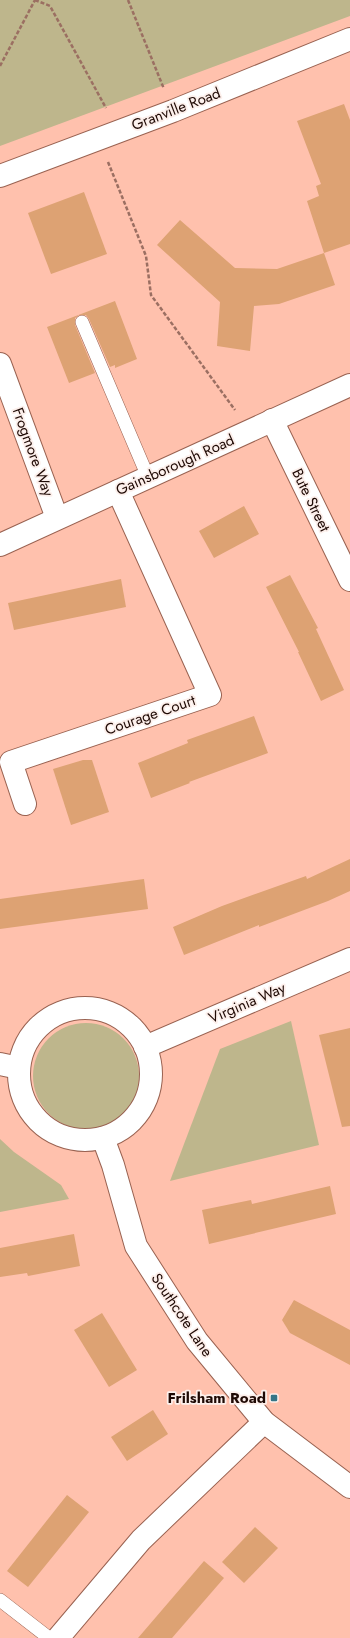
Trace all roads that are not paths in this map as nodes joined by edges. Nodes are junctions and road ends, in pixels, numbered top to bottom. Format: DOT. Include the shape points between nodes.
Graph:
graph roads {
  1 [pos="350,39"];
  2 [pos="0,176"];
  3 [pos="82,322"];
  4 [pos="0,364"];
  5 [pos="350,385"];
  6 [pos="272,420"];
  7 [pos="148,477"];
  8 [pos="118,491"];
  9 [pos="57,518"];
  10 [pos="0,545"];
  11 [pos="350,580"];
  12 [pos="25,804"];
  13 [pos="350,959"];
  14 [pos="145,1047"];
  15 [pos="10,1066"];
  16 [pos="103,1138"];
  17 [pos="264,1422"];
  18 [pos="350,1487"];
  19 [pos="0,1600"];
  20 [pos="49,1638"];
  21 [pos="58,1638"];
  1 -- 2 [label="street, Granville Road" via="173,111"];
  3 -- 7 [label="lane"];
  4 -- 9 [label="street, Frogmore Way"];
  5 -- 6 [label="street, Gainsborough Road"];
  6 -- 7 [label="street, Gainsborough Road"];
  6 -- 11 [label="street, Bute Street"];
  7 -- 8 [label="street, Gainsborough Road"];
  8 -- 9 [label="street, Gainsborough Road"];
  8 -- 12 [label="street, Courage Court" via="210,695 12,762"];
  9 -- 10 [label="street, Gainsborough Road"];
  13 -- 14 [label="street, Virginia Way"];
  14 -- 15 [label="street" via="133,1028 115,1015 95,1009 72,1010 59,1014 40,1027"];
  14 -- 16 [label="street" via="151,1063 151,1083 138,1114 122,1130"];
  15 -- 16 [label="street" via="30,1110 41,1123 60,1136 80,1141"];
  16 -- 17 [label="street, Southcote Lane" via="136,1246 197,1341"];
  17 -- 18 [label="street, Southcote Lane"];
  17 -- 21 [label="street" via="141,1540"];
  19 -- 20 [label="lane"];
}
